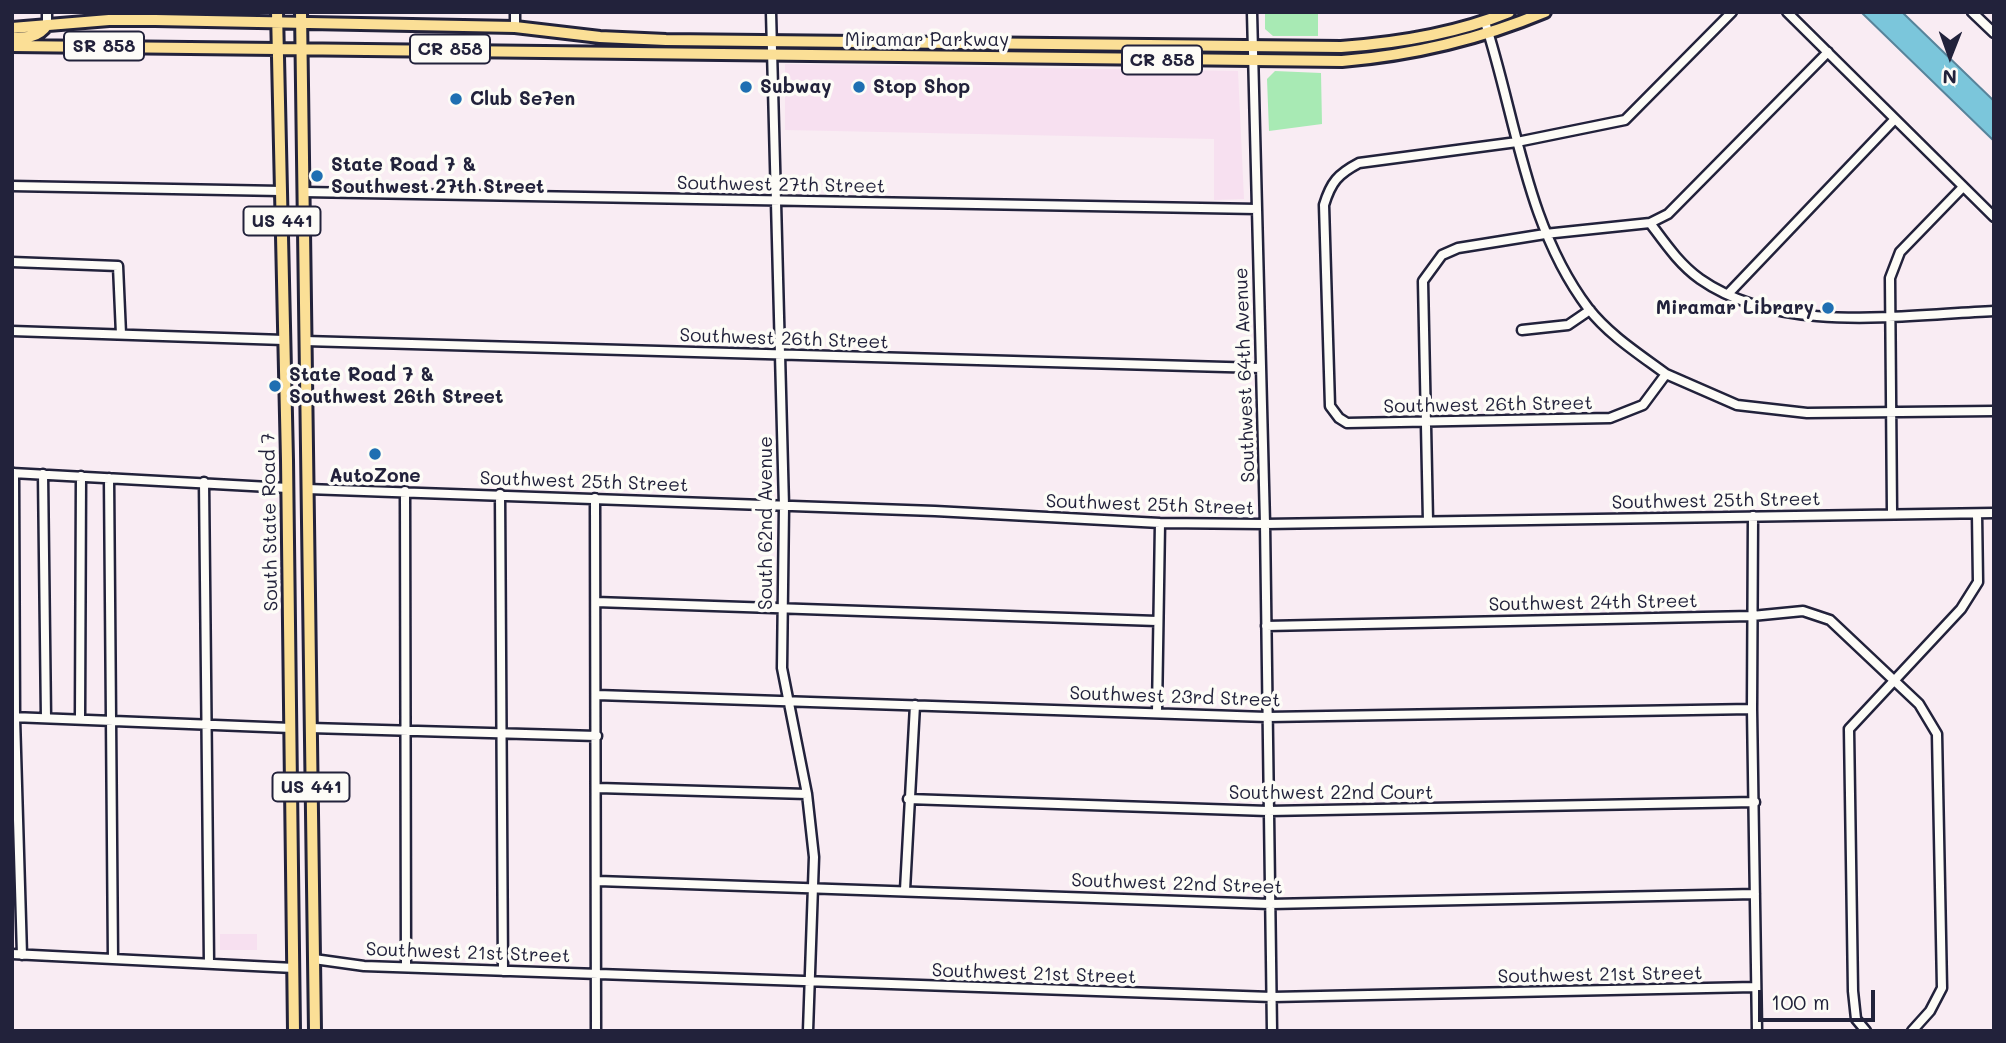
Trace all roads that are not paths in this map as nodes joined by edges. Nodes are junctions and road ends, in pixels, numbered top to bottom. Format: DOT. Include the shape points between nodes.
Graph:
graph roads {
  1 [pos="47,12"];
  2 [pos="514,12"];
  3 [pos="771,12"];
  4 [pos="1252,12"];
  5 [pos="1509,12"];
  6 [pos="1545,12"];
  7 [pos="1732,12"];
  8 [pos="1787,12"];
  9 [pos="1972,12"];
  10 [pos="113,16"];
  11 [pos="152,16"];
  12 [pos="277,18"];
  13 [pos="301,18"];
  14 [pos="1485,22"];
  15 [pos="47,25"];
  16 [pos="515,27"];
  17 [pos="12,28"];
  18 [pos="1994,33"];
  19 [pos="1489,35"];
  20 [pos="12,38"];
  21 [pos="772,42"];
  22 [pos="1085,45"];
  23 [pos="12,46"];
  24 [pos="1253,46"];
  25 [pos="278,47"];
  26 [pos="301,47"];
  27 [pos="1828,52"];
  28 [pos="772,57"];
  29 [pos="1030,58"];
  30 [pos="1253,61"];
  31 [pos="1894,120"];
  32 [pos="1517,142"];
  33 [pos="12,186"];
  34 [pos="1964,187"];
  35 [pos="281,191"];
  36 [pos="304,192"];
  37 [pos="778,201"];
  38 [pos="1257,209"];
  39 [pos="1994,217"];
  40 [pos="1650,223"];
  41 [pos="1545,234"];
  42 [pos="12,262"];
  43 [pos="1728,294"];
  44 [pos="1590,310"];
  45 [pos="1994,311"];
  46 [pos="1891,315"];
  47 [pos="1522,330"];
  48 [pos="12,331"];
  49 [pos="121,334"];
  50 [pos="284,340"];
  51 [pos="305,341"];
  52 [pos="780,354"];
  53 [pos="1261,368"];
  54 [pos="1665,374"];
  55 [pos="1994,411"];
  56 [pos="1892,414"];
  57 [pos="1427,424"];
  58 [pos="287,460"];
  59 [pos="13,473"];
  60 [pos="43,474"];
  61 [pos="81,476"];
  62 [pos="109,478"];
  63 [pos="204,482"];
  64 [pos="288,488"];
  65 [pos="307,489"];
  66 [pos="405,491"];
  67 [pos="499,494"];
  68 [pos="595,498"];
  69 [pos="784,506"];
  70 [pos="1892,512"];
  71 [pos="1994,513"];
  72 [pos="1977,514"];
  73 [pos="1753,516"];
  74 [pos="307,517"];
  75 [pos="1428,521"];
  76 [pos="1160,523"];
  77 [pos="1265,524"];
  78 [pos="596,602"];
  79 [pos="781,609"];
  80 [pos="1752,616"];
  81 [pos="1157,621"];
  82 [pos="1266,626"];
  83 [pos="1894,682"];
  84 [pos="597,695"];
  85 [pos="787,701"];
  86 [pos="915,705"];
  87 [pos="1752,709"];
  88 [pos="1157,712"];
  89 [pos="1267,717"];
  90 [pos="13,718"];
  91 [pos="46,718"];
  92 [pos="80,719"];
  93 [pos="112,720"];
  94 [pos="205,724"];
  95 [pos="291,728"];
  96 [pos="310,728"];
  97 [pos="405,730"];
  98 [pos="503,735"];
  99 [pos="597,736"];
  100 [pos="598,788"];
  101 [pos="807,794"];
  102 [pos="908,799"];
  103 [pos="1755,802"];
  104 [pos="1268,811"];
  105 [pos="598,881"];
  106 [pos="813,888"];
  107 [pos="905,890"];
  108 [pos="1755,894"];
  109 [pos="1270,904"];
  110 [pos="294,932"];
  111 [pos="17,954"];
  112 [pos="113,959"];
  113 [pos="314,959"];
  114 [pos="209,963"];
  115 [pos="406,967"];
  116 [pos="294,968"];
  117 [pos="503,971"];
  118 [pos="598,972"];
  119 [pos="809,982"];
  120 [pos="1755,987"];
  121 [pos="314,995"];
  122 [pos="1272,997"];
  123 [pos="294,1031"];
  124 [pos="315,1031"];
  125 [pos="596,1031"];
  126 [pos="808,1031"];
  127 [pos="1272,1031"];
  128 [pos="1757,1031"];
  129 [pos="1866,1031"];
  130 [pos="1912,1031"];
  1 -- 15 [label="street"];
  2 -- 16 [label="street"];
  3 -- 21 [label="street, South 62nd Avenue"];
  4 -- 24 [label="street, Southwest 64th Avenue"];
  5 -- 14 [label="main road, Miramar Parkway / CR 858"];
  6 -- 19 [label="main road, Miramar Parkway / CR 858"];
  7 -- 32 [label="street" via="1625,120"];
  8 -- 27 [label="street"];
  9 -- 18 [label="street"];
  10 -- 11 [label="main road, SR 858"];
  10 -- 15 [label="main road, SR 858"];
  11 -- 12 [label="main road, SR 858"];
  12 -- 13 [label="main road, SR 858"];
  12 -- 25 [label="main road, South State Road 7 / US 441"];
  13 -- 16 [label="main road, Miramar Parkway / CR 858"];
  13 -- 26 [label="main road, South State Road 7 / US 441"];
  14 -- 19 [label="street"];
  14 -- 24 [label="main road, Miramar Parkway / CR 858" via="1382,44"];
  15 -- 17 [label="main road, SR 858"];
  15 -- 20 [label="main road" via="29,37"];
  16 -- 21 [label="main road, Miramar Parkway / CR 858" via="600,37"];
  19 -- 30 [label="main road, Miramar Parkway / CR 858" via="1383,58"];
  19 -- 32 [label="street"];
  21 -- 22 [label="main road, Miramar Parkway / CR 858"];
  21 -- 28 [label="street, South 62nd Avenue"];
  22 -- 24 [label="main road, Miramar Parkway / CR 858"];
  22 -- 29 [label="main road" via="1042,50"];
  23 -- 25 [label="main road, SR 858"];
  24 -- 30 [label="street, Southwest 64th Avenue"];
  25 -- 26 [label="main road, SR 858"];
  25 -- 35 [label="main road, South State Road 7 / US 441"];
  26 -- 28 [label="main road, Miramar Parkway / CR 858"];
  26 -- 36 [label="main road, South State Road 7 / US 441"];
  27 -- 31 [label="street"];
  27 -- 40 [label="street" via="1668,214"];
  28 -- 29 [label="main road, Miramar Parkway / CR 858"];
  28 -- 37 [label="street, South 62nd Avenue"];
  29 -- 30 [label="main road, Miramar Parkway / CR 858"];
  30 -- 38 [label="street, Southwest 64th Avenue"];
  31 -- 34 [label="street"];
  31 -- 43 [label="street"];
  32 -- 41 [label="street"];
  32 -- 57 [label="street, Southwest 26th Street" via="1359,163 1338,174 1330,186 1324,205 1330,406 1347,423"];
  33 -- 35 [label="street"];
  34 -- 39 [label="street"];
  34 -- 46 [label="street" via="1900,252 1890,278"];
  35 -- 50 [label="main road, South State Road 7 / US 441"];
  36 -- 37 [label="street, Southwest 27th Street"];
  36 -- 51 [label="main road, South State Road 7 / US 441"];
  37 -- 38 [label="street, Southwest 27th Street"];
  37 -- 52 [label="street, South 62nd Avenue"];
  38 -- 53 [label="street, Southwest 64th Avenue"];
  40 -- 41 [label="street"];
  40 -- 43 [label="street" via="1677,259"];
  41 -- 44 [label="street"];
  41 -- 57 [label="street" via="1458,248 1432,265 1423,281"];
  42 -- 49 [label="street" via="118,266"];
  43 -- 46 [label="street" via="1750,306 1795,316"];
  44 -- 47 [label="street" via="1568,325"];
  44 -- 54 [label="street"];
  45 -- 46 [label="street"];
  46 -- 56 [label="street"];
  48 -- 49 [label="street"];
  49 -- 50 [label="street"];
  50 -- 58 [label="main road, South State Road 7 / US 441"];
  51 -- 52 [label="street, Southwest 26th Street"];
  51 -- 65 [label="main road, South State Road 7 / US 441"];
  52 -- 53 [label="street, Southwest 26th Street"];
  52 -- 69 [label="street, South 62nd Avenue"];
  53 -- 77 [label="street, Southwest 64th Avenue"];
  54 -- 56 [label="street" via="1737,405 1807,413"];
  54 -- 57 [label="street, Southwest 26th Street" via="1643,405 1610,418"];
  55 -- 56 [label="street"];
  56 -- 70 [label="street"];
  57 -- 75 [label="street"];
  58 -- 64 [label="main road, South State Road 7 / US 441"];
  58 -- 65 [label="main road"];
  59 -- 60 [label="street"];
  59 -- 90 [label="street"];
  60 -- 61 [label="street"];
  60 -- 91 [label="street"];
  61 -- 62 [label="street"];
  61 -- 92 [label="street"];
  62 -- 63 [label="street"];
  62 -- 93 [label="street"];
  63 -- 64 [label="street"];
  63 -- 94 [label="street"];
  64 -- 74 [label="main road" via="298,496"];
  64 -- 95 [label="main road, South State Road 7 / US 441"];
  65 -- 66 [label="street, Southwest 25th Street"];
  65 -- 74 [label="main road, South State Road 7 / US 441"];
  66 -- 67 [label="street, Southwest 25th Street"];
  66 -- 97 [label="street"];
  67 -- 68 [label="street, Southwest 25th Street"];
  67 -- 98 [label="street"];
  68 -- 69 [label="street, Southwest 25th Street"];
  68 -- 78 [label="street"];
  69 -- 76 [label="street, Southwest 25th Street"];
  69 -- 79 [label="street, South 62nd Avenue"];
  70 -- 72 [label="street, Southwest 25th Street"];
  70 -- 73 [label="street, Southwest 25th Street"];
  71 -- 72 [label="street, Southwest 25th Street"];
  72 -- 83 [label="street" via="1978,582 1961,609"];
  73 -- 75 [label="street, Southwest 25th Street"];
  73 -- 80 [label="street"];
  74 -- 96 [label="main road, South State Road 7 / US 441"];
  75 -- 77 [label="street, Southwest 25th Street"];
  76 -- 77 [label="street, Southwest 25th Street"];
  76 -- 81 [label="street"];
  77 -- 82 [label="street, Southwest 64th Avenue"];
  78 -- 79 [label="street"];
  78 -- 84 [label="street"];
  79 -- 81 [label="street"];
  79 -- 85 [label="street, South 62nd Avenue"];
  80 -- 82 [label="street, Southwest 24th Street"];
  80 -- 83 [label="street, Southwest 24th Street" via="1803,611 1830,621"];
  80 -- 87 [label="street"];
  81 -- 88 [label="street"];
  82 -- 89 [label="street, Southwest 64th Avenue"];
  83 -- 129 [label="street" via="1849,729 1853,991 1856,1019"];
  83 -- 130 [label="street, Southwest 24th Street" via="1919,704 1937,734 1942,988"];
  84 -- 85 [label="street, Southwest 23rd Street"];
  84 -- 99 [label="street"];
  85 -- 86 [label="street, Southwest 23rd Street"];
  85 -- 101 [label="street, South 62nd Avenue"];
  86 -- 88 [label="street, Southwest 23rd Street"];
  86 -- 102 [label="street"];
  87 -- 89 [label="street, Southwest 23rd Street"];
  87 -- 103 [label="street"];
  88 -- 89 [label="street, Southwest 23rd Street"];
  89 -- 104 [label="street, Southwest 64th Avenue"];
  90 -- 91 [label="street"];
  90 -- 111 [label="street"];
  91 -- 92 [label="street"];
  92 -- 93 [label="street"];
  93 -- 94 [label="street"];
  93 -- 112 [label="street"];
  94 -- 95 [label="street"];
  94 -- 114 [label="street"];
  95 -- 110 [label="main road, South State Road 7 / US 441"];
  96 -- 97 [label="street"];
  96 -- 113 [label="main road, South State Road 7 / US 441"];
  97 -- 98 [label="street"];
  97 -- 115 [label="street"];
  98 -- 99 [label="street"];
  98 -- 117 [label="street"];
  99 -- 100 [label="street"];
  100 -- 101 [label="street"];
  100 -- 105 [label="street"];
  101 -- 106 [label="street, South 62nd Avenue"];
  102 -- 104 [label="street, Southwest 22nd Court"];
  102 -- 107 [label="street"];
  103 -- 104 [label="street, Southwest 22nd Court"];
  103 -- 108 [label="street"];
  104 -- 109 [label="street, Southwest 64th Avenue"];
  105 -- 106 [label="street, Southwest 22nd Street"];
  105 -- 118 [label="street"];
  106 -- 107 [label="street, Southwest 22nd Street"];
  106 -- 119 [label="street, South 62nd Avenue"];
  107 -- 109 [label="street, Southwest 22nd Street"];
  108 -- 109 [label="street, Southwest 22nd Street"];
  108 -- 120 [label="street"];
  109 -- 122 [label="street, Southwest 64th Avenue"];
  110 -- 113 [label="main road"];
  110 -- 116 [label="main road, South State Road 7 / US 441"];
  111 -- 112 [label="street"];
  112 -- 114 [label="street"];
  113 -- 115 [label="street, Southwest 21st Street"];
  113 -- 121 [label="main road, South State Road 7 / US 441"];
  114 -- 116 [label="street"];
  115 -- 117 [label="street, Southwest 21st Street"];
  116 -- 121 [label="main road"];
  116 -- 123 [label="main road, South State Road 7 / US 441"];
  117 -- 118 [label="street, Southwest 21st Street"];
  118 -- 119 [label="street, Southwest 21st Street"];
  118 -- 125 [label="street"];
  119 -- 122 [label="street, Southwest 21st Street"];
  119 -- 126 [label="street, South 62nd Avenue"];
  120 -- 122 [label="street, Southwest 21st Street"];
  120 -- 128 [label="street"];
  121 -- 124 [label="main road, South State Road 7 / US 441"];
  122 -- 127 [label="street, Southwest 64th Avenue"];
}
